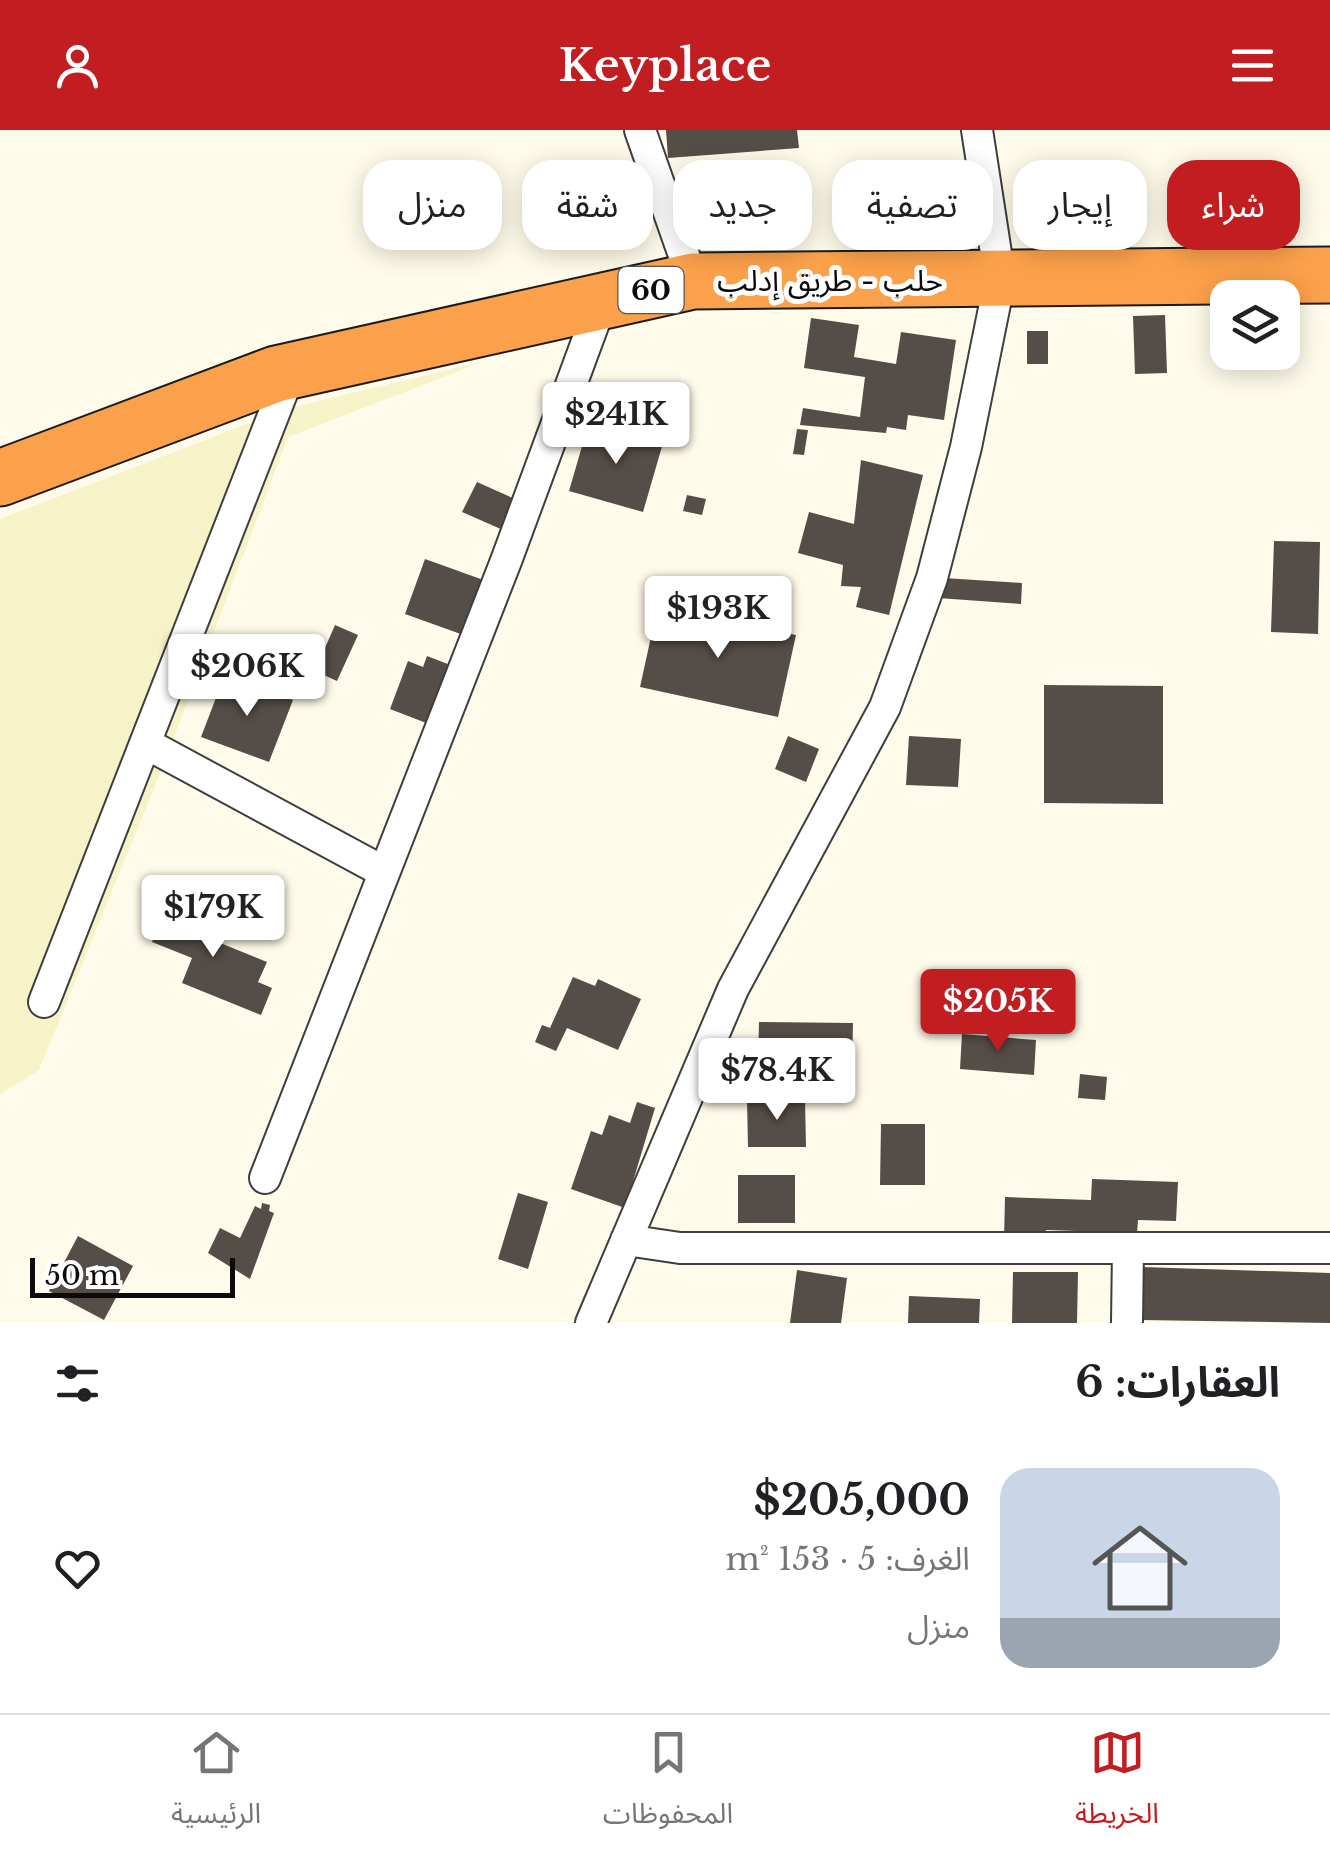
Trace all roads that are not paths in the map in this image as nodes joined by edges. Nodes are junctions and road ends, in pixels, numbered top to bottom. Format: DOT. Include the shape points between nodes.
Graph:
graph roads {
  1 [pos="640,130"];
  2 [pos="978,130"];
  3 [pos="1330,275"];
  4 [pos="1000,279"];
  5 [pos="693,281"];
  6 [pos="602,302"];
  7 [pos="291,370"];
  8 [pos="0,478"];
  9 [pos="145,743"];
  10 [pos="384,872"];
  11 [pos="44,1002"];
  12 [pos="265,1178"];
  13 [pos="626,1240"];
  14 [pos="1128,1248"];
  15 [pos="1330,1248"];
  16 [pos="591,1323"];
  17 [pos="1127,1323"];
  1 -- 5 [label="street"];
  2 -- 4 [label="street"];
  3 -- 4 [label="highway, حلب - طريق إدلب / 60"];
  4 -- 5 [label="highway, حلب - طريق إدلب / 60"];
  4 -- 13 [label="street" via="932,578 885,707 732,989"];
  5 -- 6 [label="highway, حلب - طريق إدلب / 60"];
  6 -- 7 [label="highway, حلب - طريق إدلب / 60"];
  6 -- 10 [label="street"];
  7 -- 8 [label="highway, حلب - طريق إدلب / 60"];
  7 -- 9 [label="street"];
  9 -- 10 [label="street"];
  9 -- 11 [label="street"];
  10 -- 12 [label="street"];
  13 -- 14 [label="street" via="680,1248"];
  13 -- 16 [label="street"];
  14 -- 15 [label="street"];
  14 -- 17 [label="street"];
}
